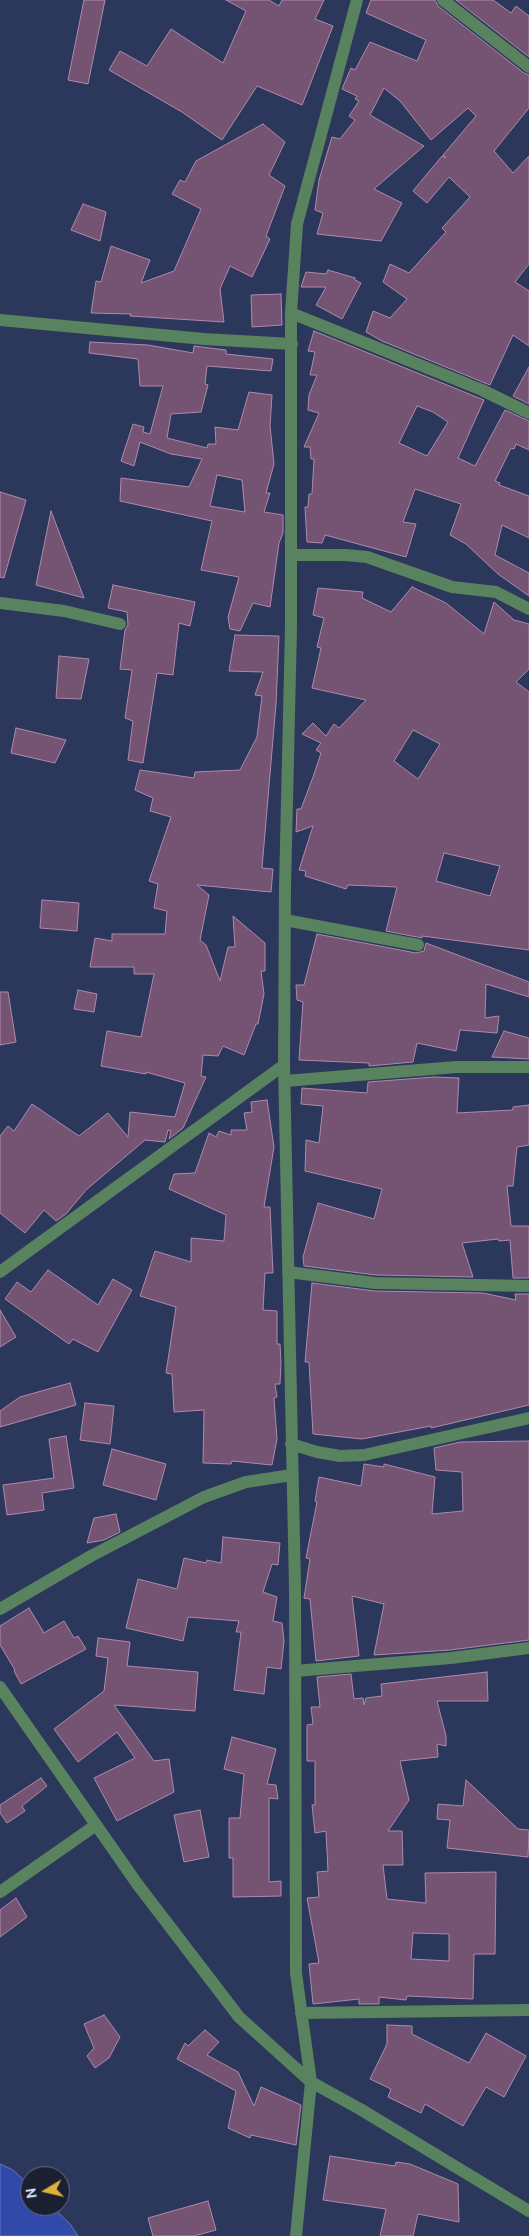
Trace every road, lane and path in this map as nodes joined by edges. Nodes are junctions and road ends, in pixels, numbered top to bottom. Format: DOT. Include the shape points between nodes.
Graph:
graph roads {
  1 [pos="357,0"];
  2 [pos="443,0"];
  3 [pos="529,66"];
  4 [pos="291,313"];
  5 [pos="0,320"];
  6 [pos="292,344"];
  7 [pos="529,413"];
  8 [pos="291,555"];
  9 [pos="0,604"];
  10 [pos="529,609"];
  11 [pos="120,624"];
  12 [pos="285,920"];
  13 [pos="418,945"];
  14 [pos="284,1066"];
  15 [pos="529,1067"];
  16 [pos="285,1080"];
  17 [pos="0,1272"];
  18 [pos="288,1272"];
  19 [pos="529,1286"];
  20 [pos="529,1418"];
  21 [pos="291,1444"];
  22 [pos="292,1474"];
  23 [pos="0,1609"];
  24 [pos="529,1648"];
  25 [pos="295,1671"];
  26 [pos="0,1687"];
  27 [pos="96,1825"];
  28 [pos="0,1892"];
  29 [pos="529,2010"];
  30 [pos="301,2013"];
  31 [pos="311,2082"];
  32 [pos="529,2211"];
  33 [pos="296,2236"];
  1 -- 4 [label="street" via="297,224"];
  2 -- 3 [label="street"];
  4 -- 6 [label="street"];
  4 -- 7 [label="street" via="482,390"];
  5 -- 6 [label="street"];
  6 -- 8 [label="street"];
  8 -- 10 [label="street" via="367,557 452,587 496,592"];
  8 -- 12 [label="street"];
  9 -- 11 [label="street" via="64,611"];
  12 -- 13 [label="street"];
  12 -- 14 [label="street"];
  14 -- 16 [label="street"];
  14 -- 17 [label="street"];
  15 -- 16 [label="street" via="456,1067"];
  16 -- 18 [label="street"];
  18 -- 19 [label="street" via="375,1283"];
  18 -- 21 [label="street"];
  20 -- 21 [label="street" via="364,1456 340,1456"];
  21 -- 22 [label="street"];
  22 -- 23 [label="street" via="246,1482 204,1497 91,1556"];
  22 -- 25 [label="street"];
  24 -- 25 [label="street"];
  25 -- 30 [label="street" via="296,1973"];
  26 -- 27 [label="street"];
  27 -- 28 [label="street"];
  27 -- 31 [label="street" via="239,2017"];
  29 -- 30 [label="street"];
  30 -- 31 [label="street"];
  31 -- 32 [label="street"];
  31 -- 33 [label="street"];
}
